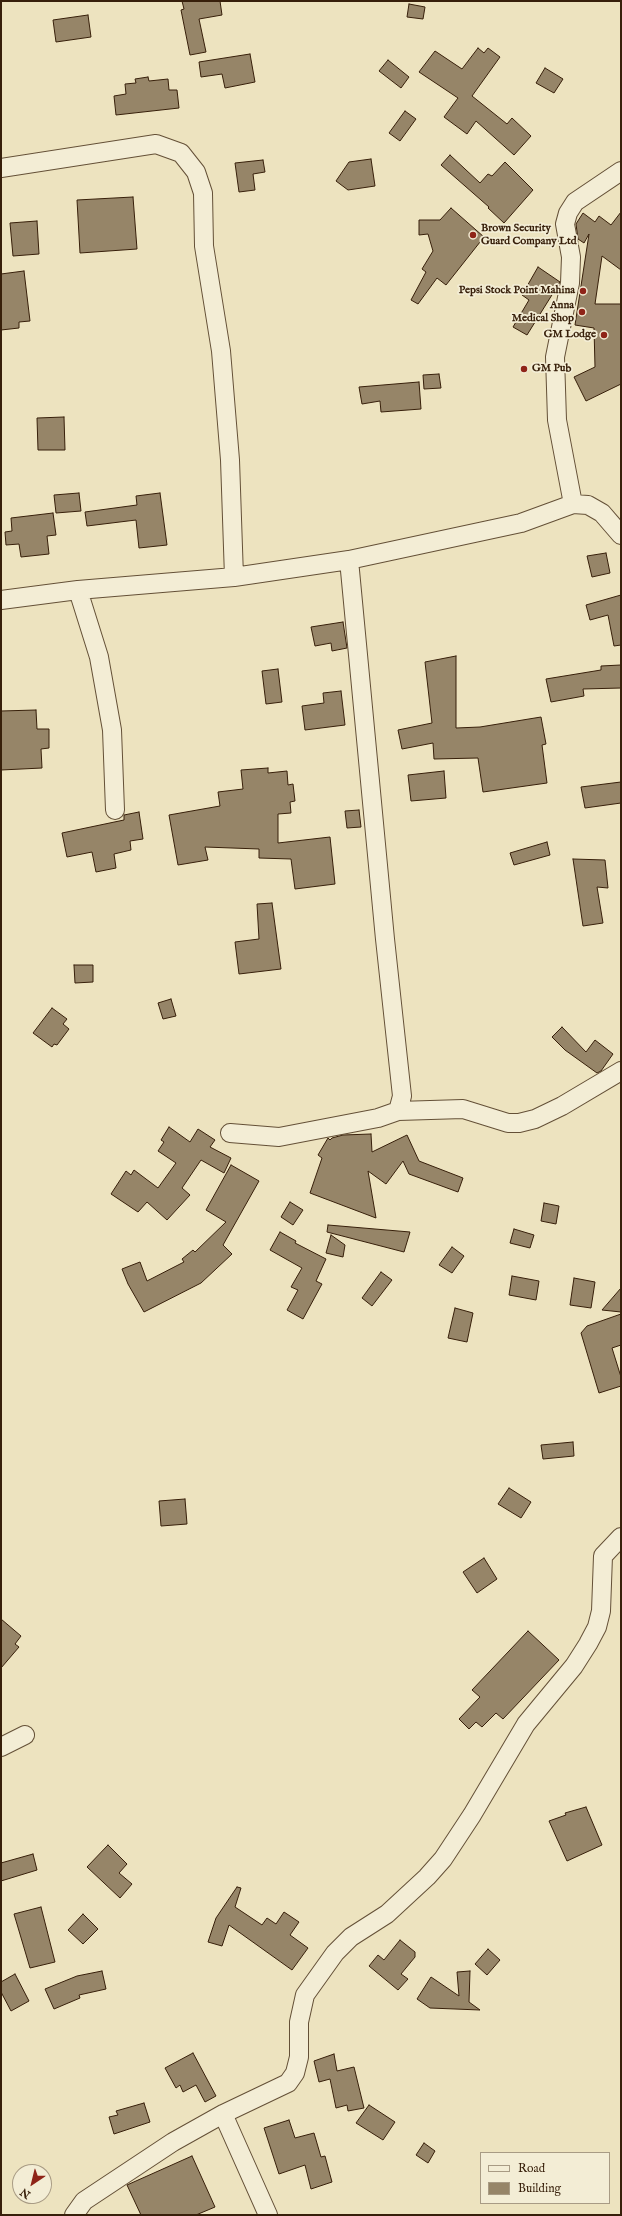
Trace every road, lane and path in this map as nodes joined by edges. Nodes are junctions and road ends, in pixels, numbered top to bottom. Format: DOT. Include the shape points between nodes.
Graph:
graph roads {
  1 [pos="1,168"];
  2 [pos="621,171"];
  3 [pos="573,504"];
  4 [pos="621,535"];
  5 [pos="350,560"];
  6 [pos="234,577"];
  7 [pos="78,590"];
  8 [pos="1,600"];
  9 [pos="115,810"];
  10 [pos="621,1071"];
  11 [pos="398,1110"];
  12 [pos="230,1133"];
  13 [pos="621,1537"];
  14 [pos="25,1735"];
  15 [pos="1,1747"];
  16 [pos="223,2114"];
  17 [pos="74,2215"];
  18 [pos="268,2215"];
  1 -- 6 [label="street" via="128,146 156,144 181,153 196,172 203,193 204,246 221,351 230,460"];
  2 -- 3 [label="street" via="575,202 565,224 571,257 570,283 555,357 557,420"];
  3 -- 4 [label="street" via="588,505 602,513"];
  3 -- 5 [label="street" via="521,522"];
  5 -- 6 [label="street"];
  5 -- 11 [label="street" via="402,1096"];
  6 -- 7 [label="street"];
  7 -- 8 [label="street"];
  7 -- 9 [label="street" via="99,657 112,730"];
  10 -- 11 [label="street" via="562,1106 535,1119 519,1123 462,1108"];
  11 -- 12 [label="street" via="378,1118 279,1137"];
  13 -- 16 [label="street" via="603,1556 601,1611 597,1627 588,1644 574,1666 526,1724 472,1816 443,1859 387,1914 350,1937 335,1953 305,1996 299,2022 299,2057 295,2073 288,2083"];
  14 -- 15 [label="street"];
  16 -- 17 [label="street" via="174,2142 84,2202"];
  16 -- 18 [label="street"];
}
